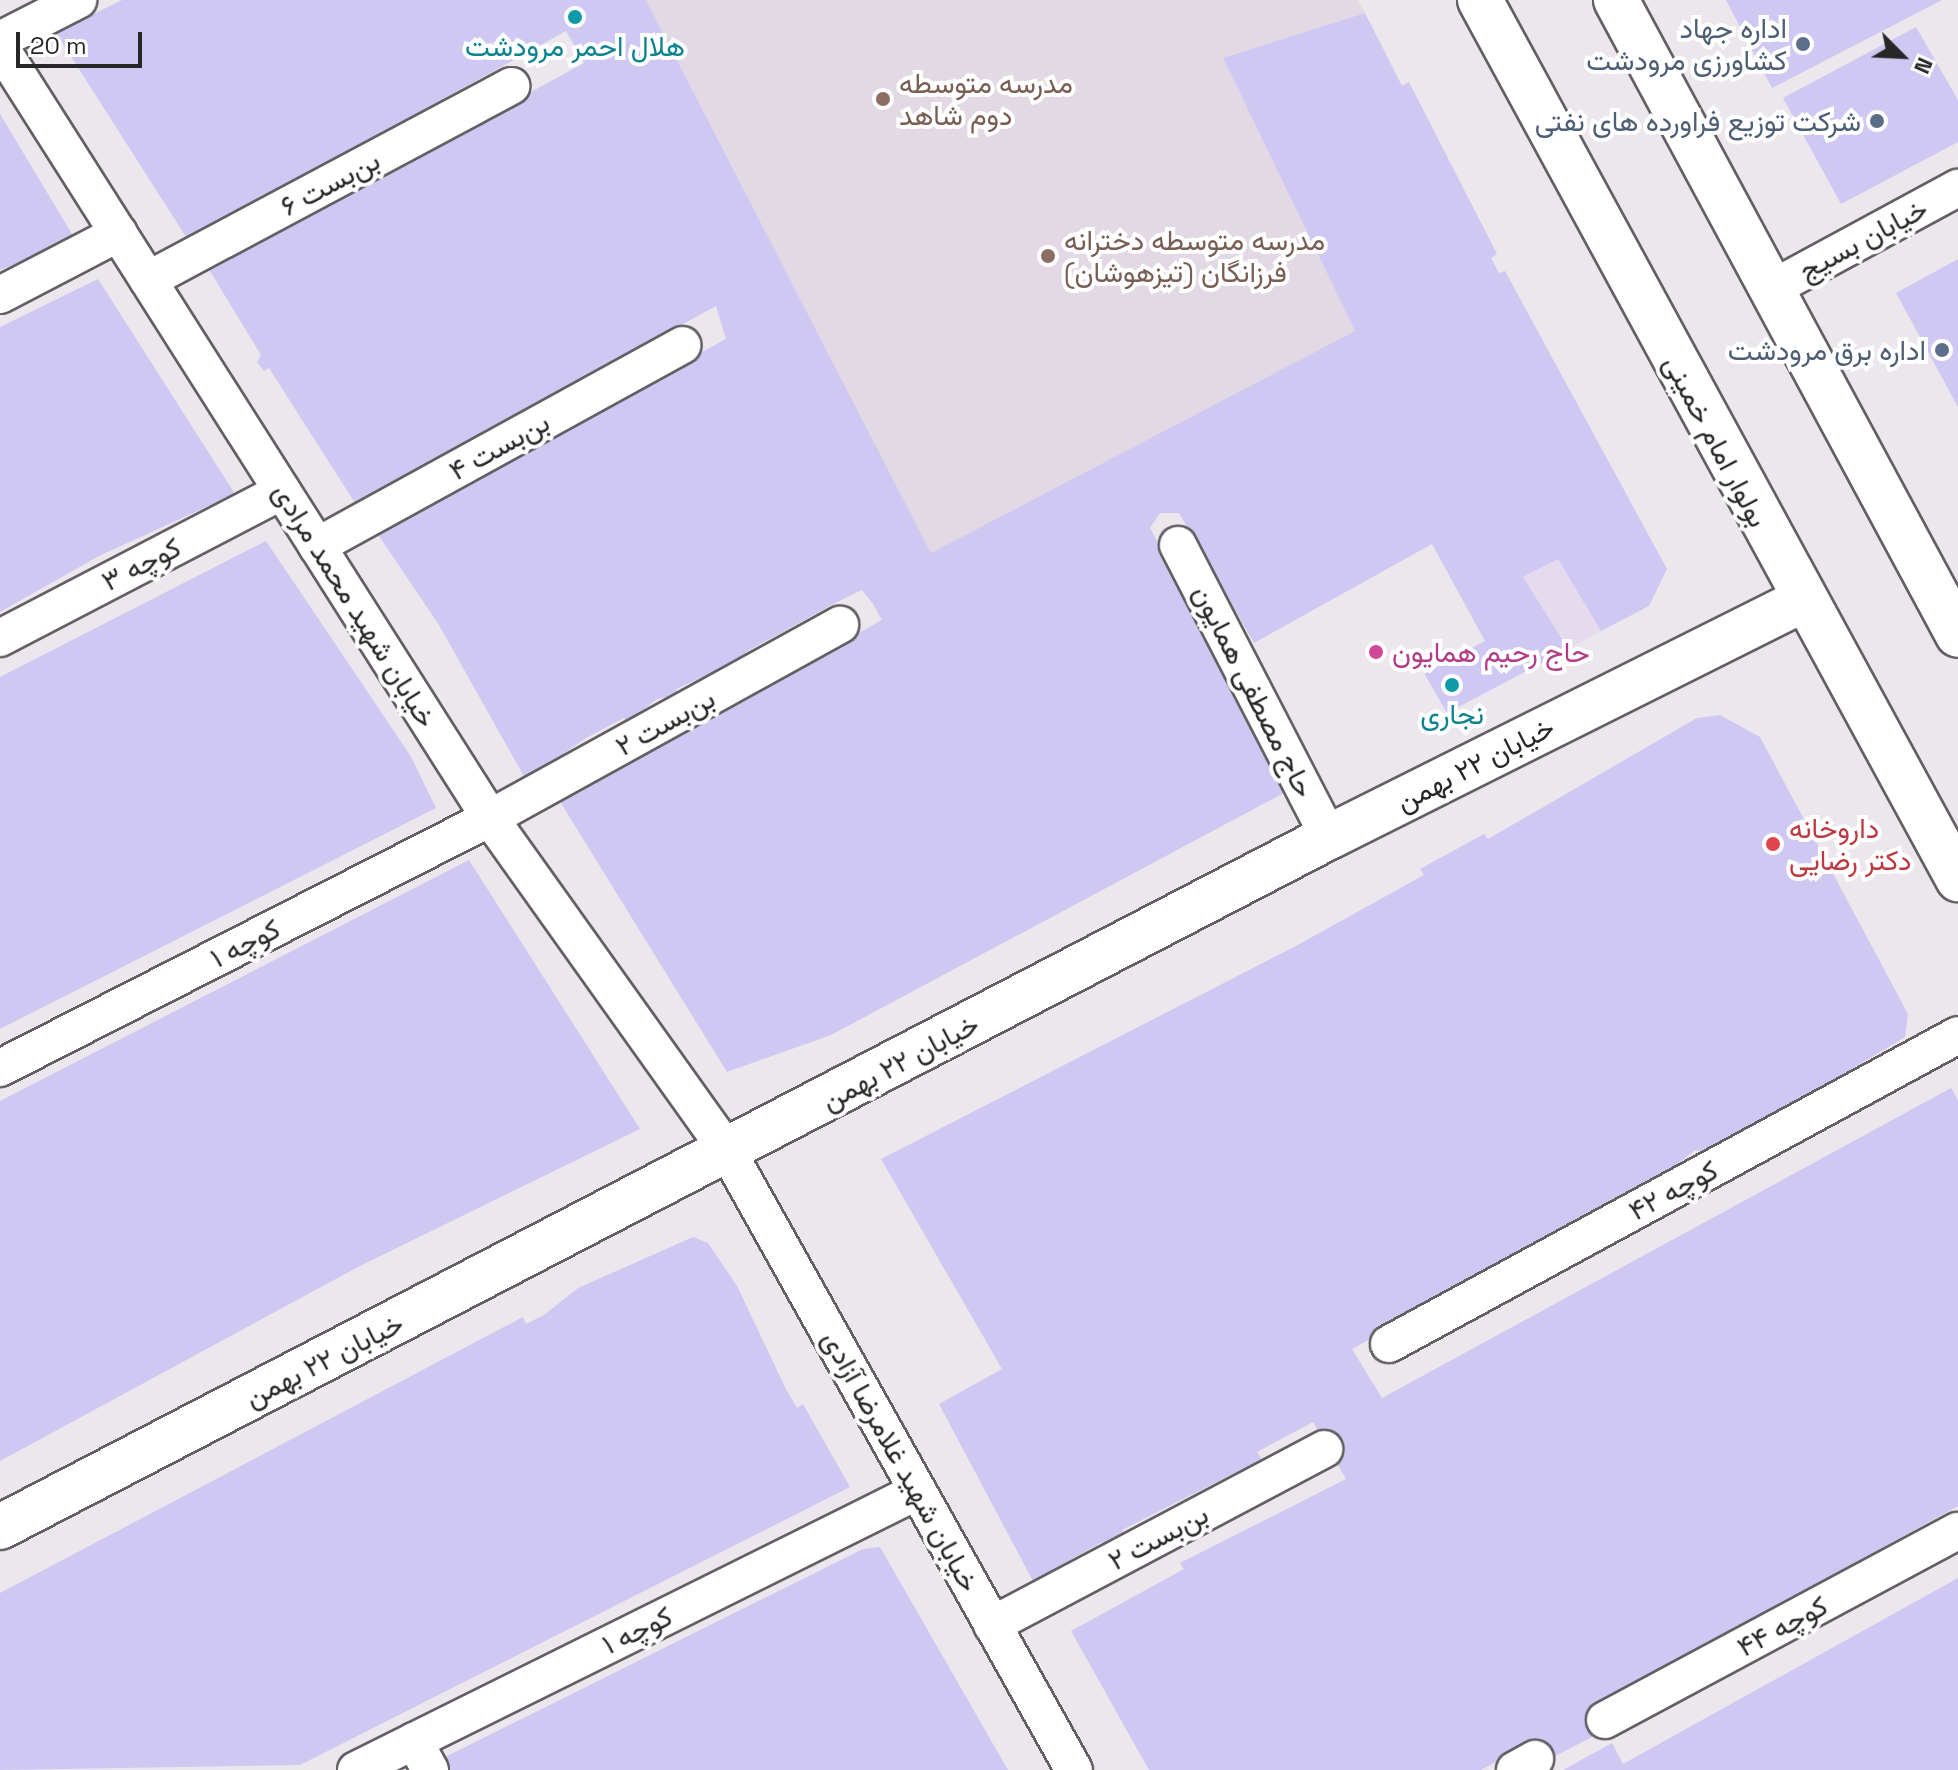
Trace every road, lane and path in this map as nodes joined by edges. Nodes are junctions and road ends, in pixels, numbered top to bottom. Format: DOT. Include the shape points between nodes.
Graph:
graph roads {
  1 [pos="78,0"];
  2 [pos="1480,0"];
  3 [pos="1616,0"];
  4 [pos="0,40"];
  5 [pos="0,47"];
  6 [pos="511,86"];
  7 [pos="1958,188"];
  8 [pos="119,233"];
  9 [pos="148,280"];
  10 [pos="1769,290"];
  11 [pos="0,295"];
  12 [pos="682,345"];
  13 [pos="282,491"];
  14 [pos="1178,545"];
  15 [pos="317,546"];
  16 [pos="1801,601"];
  17 [pos="840,625"];
  18 [pos="1958,635"];
  19 [pos="0,638"];
  20 [pos="490,818"];
  21 [pos="1329,837"];
  22 [pos="1958,879"];
  23 [pos="1958,1035"];
  24 [pos="0,1068"];
  25 [pos="728,1152"];
  26 [pos="1389,1344"];
  27 [pos="1324,1449"];
  28 [pos="918,1491"];
  29 [pos="0,1527"];
  30 [pos="1958,1531"];
  31 [pos="992,1625"];
  32 [pos="1605,1720"];
  33 [pos="422,1755"];
  34 [pos="356,1770"];
  35 [pos="1074,1770"];
  1 -- 4 [label="street"];
  2 -- 16 [label="street, بولوار امام خمینی"];
  3 -- 10 [label="street"];
  5 -- 8 [label="street, خیابان شهید محمد مرادی"];
  6 -- 9 [label="street, بن‌بست ۶"];
  7 -- 10 [label="street, خیابان بسیج"];
  8 -- 9 [label="street, خیابان شهید محمد مرادی"];
  8 -- 11 [label="street"];
  9 -- 13 [label="street, خیابان شهید محمد مرادی"];
  10 -- 18 [label="street"];
  12 -- 15 [label="street, بن‌بست ۴"];
  13 -- 15 [label="street, خیابان شهید محمد مرادی"];
  13 -- 19 [label="street, کوچه ۳"];
  14 -- 21 [label="street, حاج مصطفی همایون"];
  15 -- 20 [label="street, خیابان شهید محمد مرادی"];
  16 -- 21 [label="street, خیابان ۲۲ بهمن"];
  16 -- 22 [label="street, بولوار امام خمینی"];
  17 -- 20 [label="street, بن‌بست ۲"];
  20 -- 24 [label="street, کوچه ۱"];
  20 -- 25 [label="street, خیابان شهید محمد مرادی"];
  21 -- 25 [label="street, خیابان ۲۲ بهمن"];
  23 -- 26 [label="street, کوچه ۴۲"];
  25 -- 28 [label="street, خیابان شهید غلامرضا آزادی"];
  25 -- 29 [label="street, خیابان ۲۲ بهمن"];
  27 -- 31 [label="street, بن‌بست ۲"];
  28 -- 31 [label="street, خیابان شهید غلامرضا آزادی"];
  28 -- 33 [label="street, کوچه ۱"];
  30 -- 32 [label="street, کوچه ۴۴"];
  31 -- 35 [label="street, خیابان شهید غلامرضا آزادی"];
  33 -- 34 [label="street, کوچه ۱"];
}
